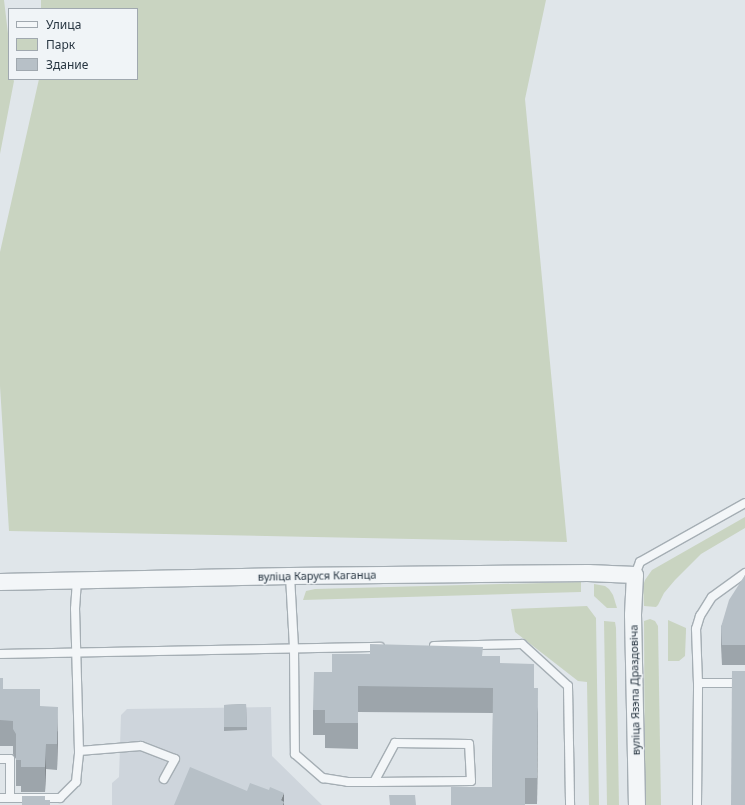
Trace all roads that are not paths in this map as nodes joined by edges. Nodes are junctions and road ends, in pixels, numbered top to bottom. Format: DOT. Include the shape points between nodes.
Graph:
graph roads {
  1 [pos="745,503"];
  2 [pos="745,573"];
  3 [pos="635,575"];
  4 [pos="290,576"];
  5 [pos="77,581"];
  6 [pos="0,582"];
  7 [pos="422,646"];
  8 [pos="390,647"];
  9 [pos="294,648"];
  10 [pos="77,653"];
  11 [pos="0,654"];
  12 [pos="698,683"];
  13 [pos="745,683"];
  14 [pos="80,751"];
  15 [pos="0,759"];
  16 [pos="164,779"];
  17 [pos="374,782"];
  18 [pos="0,798"];
  19 [pos="10,798"];
  20 [pos="570,805"];
  21 [pos="637,805"];
  22 [pos="698,805"];
  1 -- 3 [label="lane" via="640,562"];
  2 -- 12 [label="lane" via="712,597 700,616 696,629"];
  3 -- 4 [label="street, вуліца Каруся Каганца" via="580,573"];
  3 -- 21 [label="street, вуліца Язэпа Драздовіча" via="633,615"];
  4 -- 5 [label="street, вуліца Каруся Каганца"];
  4 -- 9 [label="lane"];
  5 -- 6 [label="street, вуліца Каруся Каганца"];
  5 -- 10 [label="lane"];
  7 -- 20 [label="lane" via="522,644 568,686"];
  8 -- 9 [label="lane"];
  9 -- 10 [label="lane"];
  9 -- 17 [label="lane" via="295,754 323,778 348,782"];
  10 -- 11 [label="lane"];
  10 -- 14 [label="lane"];
  12 -- 13 [label="lane"];
  12 -- 22 [label="lane"];
  14 -- 16 [label="lane" via="141,746 175,759"];
  14 -- 19 [label="lane" via="76,782 60,798"];
  15 -- 19 [label="lane" via="10,759"];
  17 -- 17 [label="lane" via="395,743 469,744 471,781"];
  18 -- 19 [label="lane"];
}
